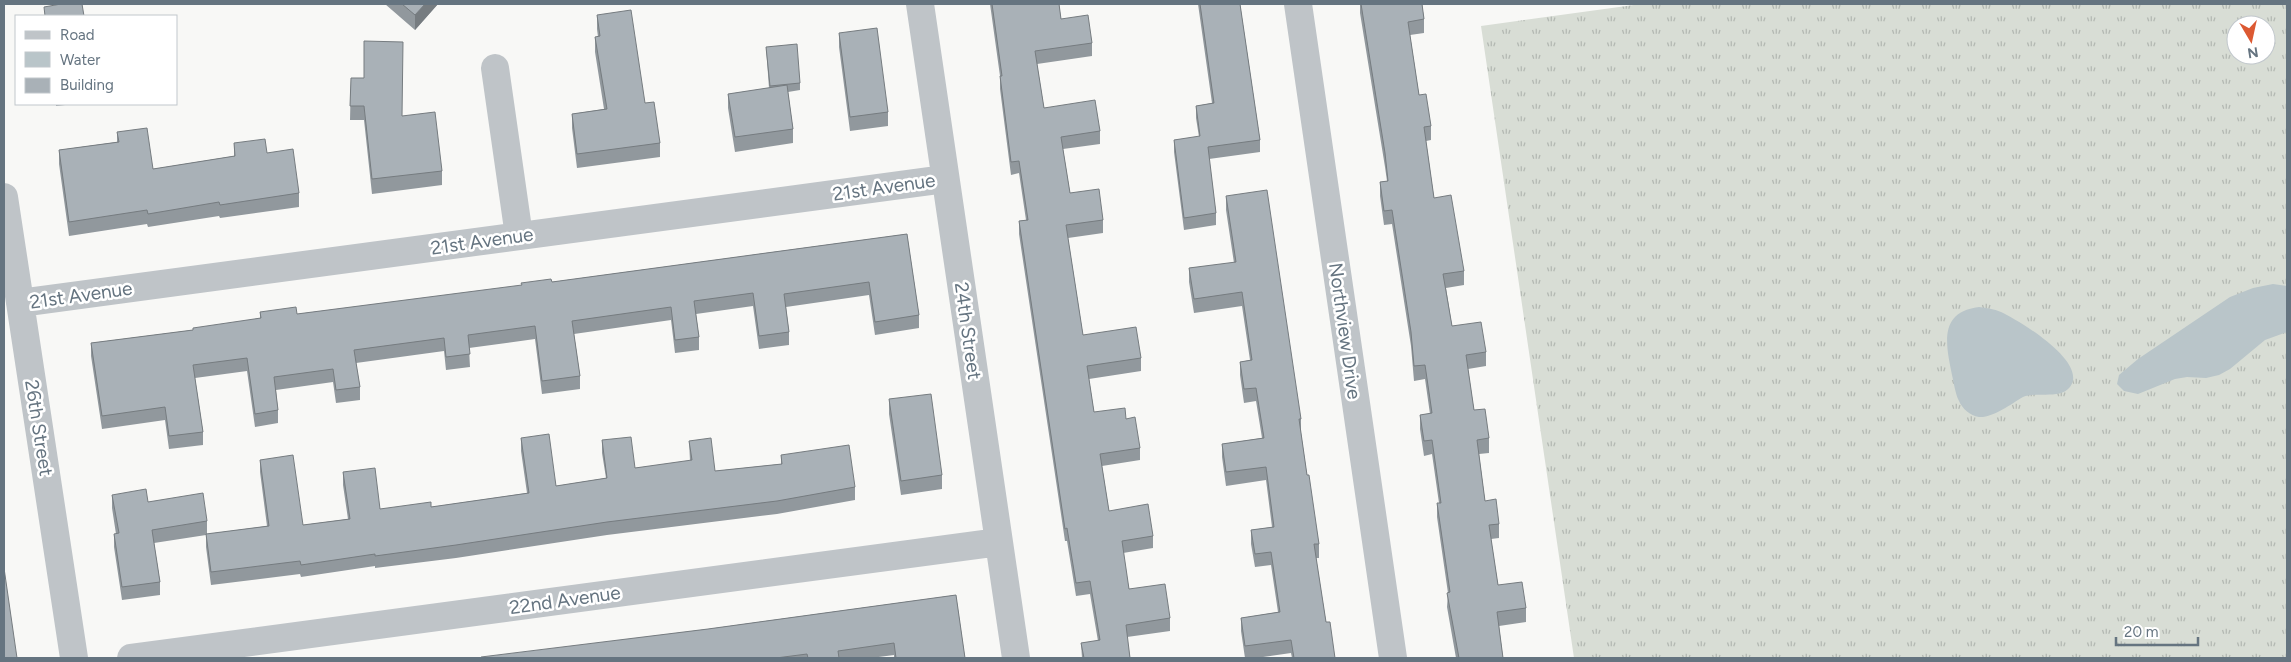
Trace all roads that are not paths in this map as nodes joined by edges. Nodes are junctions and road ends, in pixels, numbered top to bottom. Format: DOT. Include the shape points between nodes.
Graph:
graph roads {
  1 [pos="920,4"];
  2 [pos="1298,4"];
  3 [pos="495,68"];
  4 [pos="945,179"];
  5 [pos="4,197"];
  6 [pos="519,236"];
  7 [pos="20,303"];
  8 [pos="999,542"];
  9 [pos="74,658"];
  10 [pos="131,658"];
  11 [pos="1016,658"];
  12 [pos="1393,658"];
  1 -- 4 [label="street, 24th Street"];
  2 -- 12 [label="street, Northview Drive"];
  3 -- 6 [label="street"];
  4 -- 6 [label="street, 21st Avenue"];
  4 -- 8 [label="street, 24th Street"];
  5 -- 7 [label="street, 26th Street"];
  6 -- 7 [label="street, 21st Avenue"];
  7 -- 9 [label="street, 26th Street"];
  8 -- 10 [label="street, 22nd Avenue"];
  8 -- 11 [label="street, 24th Street"];
}
